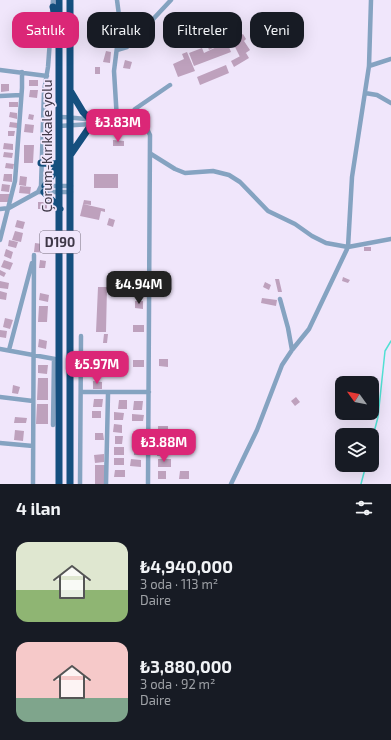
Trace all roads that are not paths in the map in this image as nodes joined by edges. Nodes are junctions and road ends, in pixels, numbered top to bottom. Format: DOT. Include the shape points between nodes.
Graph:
graph roads {
  1 [pos="59,0"];
  2 [pos="70,0"];
  3 [pos="117,0"];
  4 [pos="171,0"];
  5 [pos="371,0"];
  6 [pos="53,4"];
  7 [pos="59,12"];
  8 [pos="60,48"];
  9 [pos="117,50"];
  10 [pos="391,59"];
  11 [pos="369,66"];
  12 [pos="0,70"];
  13 [pos="22,72"];
  14 [pos="47,76"];
  15 [pos="170,84"];
  16 [pos="71,91"];
  17 [pos="365,93"];
  18 [pos="22,95"];
  19 [pos="0,96"];
  20 [pos="391,103"];
  21 [pos="59,116"];
  22 [pos="71,117"];
  23 [pos="117,120"];
  24 [pos="127,120"];
  25 [pos="91,122"];
  26 [pos="71,125"];
  27 [pos="59,126"];
  28 [pos="71,154"];
  29 [pos="151,154"];
  30 [pos="41,163"];
  31 [pos="59,164"];
  32 [pos="42,189"];
  33 [pos="60,189"];
  34 [pos="71,189"];
  35 [pos="9,208"];
  36 [pos="0,209"];
  37 [pos="60,209"];
  38 [pos="0,240"];
  39 [pos="391,240"];
  40 [pos="348,247"];
  41 [pos="280,299"];
  42 [pos="81,336"];
  43 [pos="0,349"];
  44 [pos="9,350"];
  45 [pos="292,350"];
  46 [pos="34,355"];
  47 [pos="57,360"];
  48 [pos="81,392"];
  49 [pos="148,392"];
  50 [pos="108,394"];
  51 [pos="0,397"];
  52 [pos="33,401"];
  53 [pos="53,425"];
  54 [pos="0,443"];
  55 [pos="33,446"];
  56 [pos="33,484"];
  57 [pos="59,484"];
  58 [pos="70,484"];
  59 [pos="80,484"];
  60 [pos="106,484"];
  61 [pos="148,484"];
  62 [pos="231,484"];
  1 -- 7 [label="highway, Çorum-Kırıkkale yolu / D190"];
  2 -- 16 [label="highway, Çorum-Kırıkkale yolu / D190"];
  3 -- 9 [label="street" via="120,23"];
  4 -- 9 [label="street" via="129,46"];
  5 -- 11 [label="street"];
  6 -- 14 [label="street"];
  8 -- 21 [label="highway, Çorum-Kırıkkale yolu / D190"];
  9 -- 23 [label="street" via="114,71"];
  10 -- 11 [label="street"];
  11 -- 17 [label="street"];
  12 -- 13 [label="street"];
  13 -- 14 [label="street"];
  13 -- 18 [label="street"];
  14 -- 30 [label="street"];
  15 -- 24 [label="street" via="135,109"];
  16 -- 22 [label="highway, Çorum-Kırıkkale yolu / D190"];
  16 -- 25 [label="highway"];
  17 -- 20 [label="street" via="377,95"];
  17 -- 40 [label="street" via="353,171"];
  18 -- 19 [label="street"];
  18 -- 35 [label="street" via="15,181"];
  21 -- 22 [label="street"];
  21 -- 27 [label="highway, Çorum-Kırıkkale yolu / D190"];
  22 -- 25 [label="street"];
  22 -- 26 [label="highway, Çorum-Kırıkkale yolu / D190"];
  23 -- 24 [label="street"];
  23 -- 25 [label="street"];
  24 -- 29 [label="street" via="139,123 147,129 151,139"];
  25 -- 26 [label="street"];
  25 -- 28 [label="highway"];
  26 -- 27 [label="street"];
  26 -- 28 [label="highway, Çorum-Kırıkkale yolu / D190"];
  27 -- 31 [label="highway, Çorum-Kırıkkale yolu / D190"];
  28 -- 34 [label="highway, Çorum-Kırıkkale yolu / D190"];
  29 -- 40 [label="street" via="185,173 213,171 229,175 240,182 272,213 295,224 322,242"];
  29 -- 49 [label="street"];
  30 -- 31 [label="highway"];
  30 -- 32 [label="street"];
  31 -- 32 [label="highway"];
  31 -- 33 [label="highway, Çorum-Kırıkkale yolu / D190"];
  32 -- 33 [label="street"];
  32 -- 35 [label="street"];
  32 -- 37 [label="highway"];
  33 -- 34 [label="street"];
  33 -- 37 [label="highway, Çorum-Kırıkkale yolu / D190"];
  34 -- 58 [label="highway, Çorum-Kırıkkale yolu / D190"];
  35 -- 36 [label="street"];
  35 -- 38 [label="street"];
  37 -- 47 [label="highway, Çorum-Kırıkkale yolu / D190"];
  39 -- 40 [label="street"];
  40 -- 45 [label="street" via="309,329"];
  41 -- 45 [label="street"];
  42 -- 48 [label="street"];
  43 -- 44 [label="street"];
  44 -- 46 [label="street"];
  44 -- 46 [label="street" via="34,255"];
  45 -- 62 [label="street" via="280,370 257,430"];
  46 -- 47 [label="street"];
  46 -- 52 [label="street"];
  47 -- 53 [label="street"];
  47 -- 57 [label="highway, Çorum-Kırıkkale yolu / D190"];
  48 -- 50 [label="street"];
  48 -- 59 [label="street"];
  49 -- 50 [label="street"];
  49 -- 61 [label="street"];
  50 -- 60 [label="street"];
  51 -- 52 [label="street"];
  52 -- 55 [label="street"];
  54 -- 55 [label="street"];
  55 -- 56 [label="street"];
}
